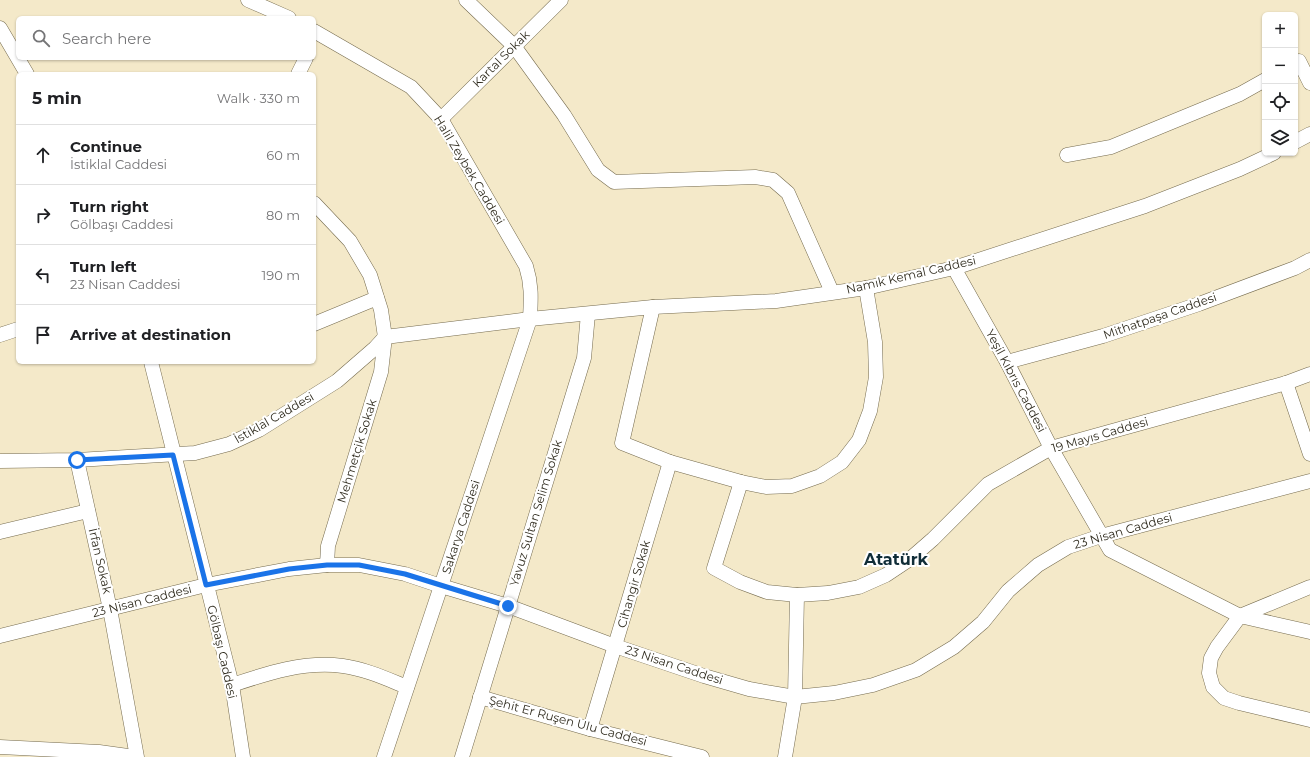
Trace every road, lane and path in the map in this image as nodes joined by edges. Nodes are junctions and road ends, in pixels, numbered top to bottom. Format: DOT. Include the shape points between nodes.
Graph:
graph roads {
  1 [pos="248,0"];
  2 [pos="466,0"];
  3 [pos="561,0"];
  4 [pos="285,16"];
  5 [pos="0,28"];
  6 [pos="316,36"];
  7 [pos="514,46"];
  8 [pos="16,55"];
  9 [pos="1302,59"];
  10 [pos="19,60"];
  11 [pos="305,60"];
  12 [pos="26,72"];
  13 [pos="299,72"];
  14 [pos="1262,82"];
  15 [pos="1310,83"];
  16 [pos="441,119"];
  17 [pos="1310,134"];
  18 [pos="1298,140"];
  19 [pos="1067,155"];
  20 [pos="1268,156"];
  21 [pos="316,205"];
  22 [pos="1310,260"];
  23 [pos="954,268"];
  24 [pos="866,288"];
  25 [pos="832,292"];
  26 [pos="378,298"];
  27 [pos="654,307"];
  28 [pos="588,314"];
  29 [pos="530,319"];
  30 [pos="316,323"];
  31 [pos="16,330"];
  32 [pos="0,335"];
  33 [pos="385,337"];
  34 [pos="1007,362"];
  35 [pos="151,364"];
  36 [pos="1310,374"];
  37 [pos="1286,383"];
  38 [pos="1051,448"];
  39 [pos="1310,454"];
  40 [pos="173,455"];
  41 [pos="77,460"];
  42 [pos="0,461"];
  43 [pos="670,462"];
  44 [pos="1310,481"];
  45 [pos="741,482"];
  46 [pos="88,511"];
  47 [pos="0,532"];
  48 [pos="1101,536"];
  49 [pos="327,565"];
  50 [pos="206,585"];
  51 [pos="441,586"];
  52 [pos="1310,587"];
  53 [pos="797,595"];
  54 [pos="508,606"];
  55 [pos="110,609"];
  56 [pos="1240,616"];
  57 [pos="1310,632"];
  58 [pos="0,636"];
  59 [pos="615,646"];
  60 [pos="232,684"];
  61 [pos="407,687"];
  62 [pos="480,697"];
  63 [pos="795,697"];
  64 [pos="1310,720"];
  65 [pos="590,729"];
  66 [pos="0,747"];
  67 [pos="98,754"];
  68 [pos="136,757"];
  69 [pos="243,757"];
  70 [pos="384,757"];
  71 [pos="462,757"];
  72 [pos="702,757"];
  73 [pos="785,757"];
  1 -- 4 [label="street"];
  2 -- 7 [label="street"];
  3 -- 7 [label="street, Kartal Sokak"];
  5 -- 8 [label="street"];
  6 -- 16 [label="street, Halil Zeybek Caddesi" via="411,87"];
  7 -- 16 [label="street, Kartal Sokak"];
  7 -- 25 [label="street" via="564,115 598,170 614,182 755,177 773,180 788,193"];
  9 -- 15 [label="street"];
  10 -- 12 [label="street"];
  11 -- 13 [label="street"];
  14 -- 19 [label="street" via="1240,94 1111,147"];
  16 -- 29 [label="street, Halil Zeybek Caddesi" via="526,266 532,292"];
  17 -- 18 [label="street"];
  20 -- 23 [label="street, Namık Kemal Caddesi" via="1145,206"];
  21 -- 26 [label="street, Mehmetçik Sokak" via="350,241 370,275"];
  22 -- 34 [label="street, Mithatpaşa Caddesi" via="1192,306 1103,336"];
  23 -- 24 [label="street, Namık Kemal Caddesi"];
  23 -- 34 [label="street, Yeşil Kıbrıs Caddesi"];
  24 -- 25 [label="street, Namık Kemal Caddesi"];
  24 -- 45 [label="street" via="875,342 876,377 870,411 859,440 842,462 820,476 792,486 766,487"];
  25 -- 27 [label="street, Namık Kemal Caddesi" via="776,300"];
  26 -- 30 [label="street"];
  26 -- 33 [label="street, Mehmetçik Sokak"];
  27 -- 28 [label="street, Namık Kemal Caddesi"];
  27 -- 43 [label="street" via="622,443"];
  28 -- 29 [label="street, Namık Kemal Caddesi"];
  28 -- 54 [label="street, Yavuz Sultan Selim Sokak" via="584,358"];
  29 -- 33 [label="street, Namık Kemal Caddesi"];
  29 -- 51 [label="street, Sakarya Caddesi"];
  31 -- 32 [label="street"];
  33 -- 40 [label="street, İstiklal Caddesi" via="337,381 259,430 229,444 195,453"];
  33 -- 49 [label="street, Mehmetçik Sokak" via="381,372 328,546"];
  34 -- 38 [label="street, Yeşil Kıbrıs Caddesi"];
  35 -- 40 [label="street, Gölbaşı Caddesi"];
  36 -- 37 [label="street, 19 Mayıs Caddesi"];
  37 -- 38 [label="street, 19 Mayıs Caddesi"];
  37 -- 39 [label="street"];
  38 -- 48 [label="street, Yeşil Kıbrıs Caddesi"];
  38 -- 53 [label="street, 19 Mayıs Caddesi" via="988,484 933,539 886,575 858,587 828,593"];
  40 -- 41 [label="street, İstiklal Caddesi"];
  40 -- 50 [label="street, Gölbaşı Caddesi"];
  41 -- 42 [label="street, İstiklal Caddesi"];
  41 -- 46 [label="street, İrfan Sokak"];
  43 -- 45 [label="street"];
  43 -- 59 [label="street, Cihangir Sokak"];
  44 -- 48 [label="street, 23 Nisan Caddesi"];
  45 -- 53 [label="street, 19 Mayıs Caddesi" via="714,568 740,582 767,592"];
  46 -- 47 [label="street"];
  46 -- 55 [label="street, İrfan Sokak"];
  48 -- 56 [label="street, Yeşil Kıbrıs Caddesi" via="1110,550"];
  48 -- 63 [label="street, 23 Nisan Caddesi" via="1068,547 1038,565 1008,591 983,622 954,647 916,670 873,685"];
  49 -- 50 [label="street, 23 Nisan Caddesi" via="289,569"];
  49 -- 51 [label="street, 23 Nisan Caddesi" via="359,565 405,574"];
  50 -- 55 [label="street, 23 Nisan Caddesi"];
  50 -- 60 [label="street, Gölbaşı Caddesi"];
  51 -- 54 [label="street, 23 Nisan Caddesi"];
  51 -- 61 [label="street, Sakarya Caddesi"];
  52 -- 56 [label="street"];
  53 -- 63 [label="street"];
  54 -- 59 [label="street, 23 Nisan Caddesi"];
  54 -- 62 [label="street, Yavuz Sultan Selim Sokak"];
  55 -- 58 [label="street, 23 Nisan Caddesi"];
  55 -- 68 [label="street, İrfan Sokak"];
  56 -- 57 [label="street, Yeşil Kıbrıs Caddesi"];
  56 -- 64 [label="street" via="1211,658 1209,673 1213,687 1224,698"];
  59 -- 63 [label="street, 23 Nisan Caddesi" via="749,689"];
  59 -- 65 [label="street, Cihangir Sokak"];
  60 -- 61 [label="street" via="278,670 309,665 343,666"];
  60 -- 69 [label="street, Gölbaşı Caddesi"];
  61 -- 70 [label="street, Sakarya Caddesi"];
  62 -- 65 [label="street, Şehit Er Ruşen Ulu Caddesi"];
  62 -- 71 [label="street, Yavuz Sultan Selim Sokak"];
  63 -- 73 [label="street"];
  65 -- 72 [label="street, Şehit Er Ruşen Ulu Caddesi"];
  66 -- 67 [label="street"];
  67 -- 68 [label="street"];
}
